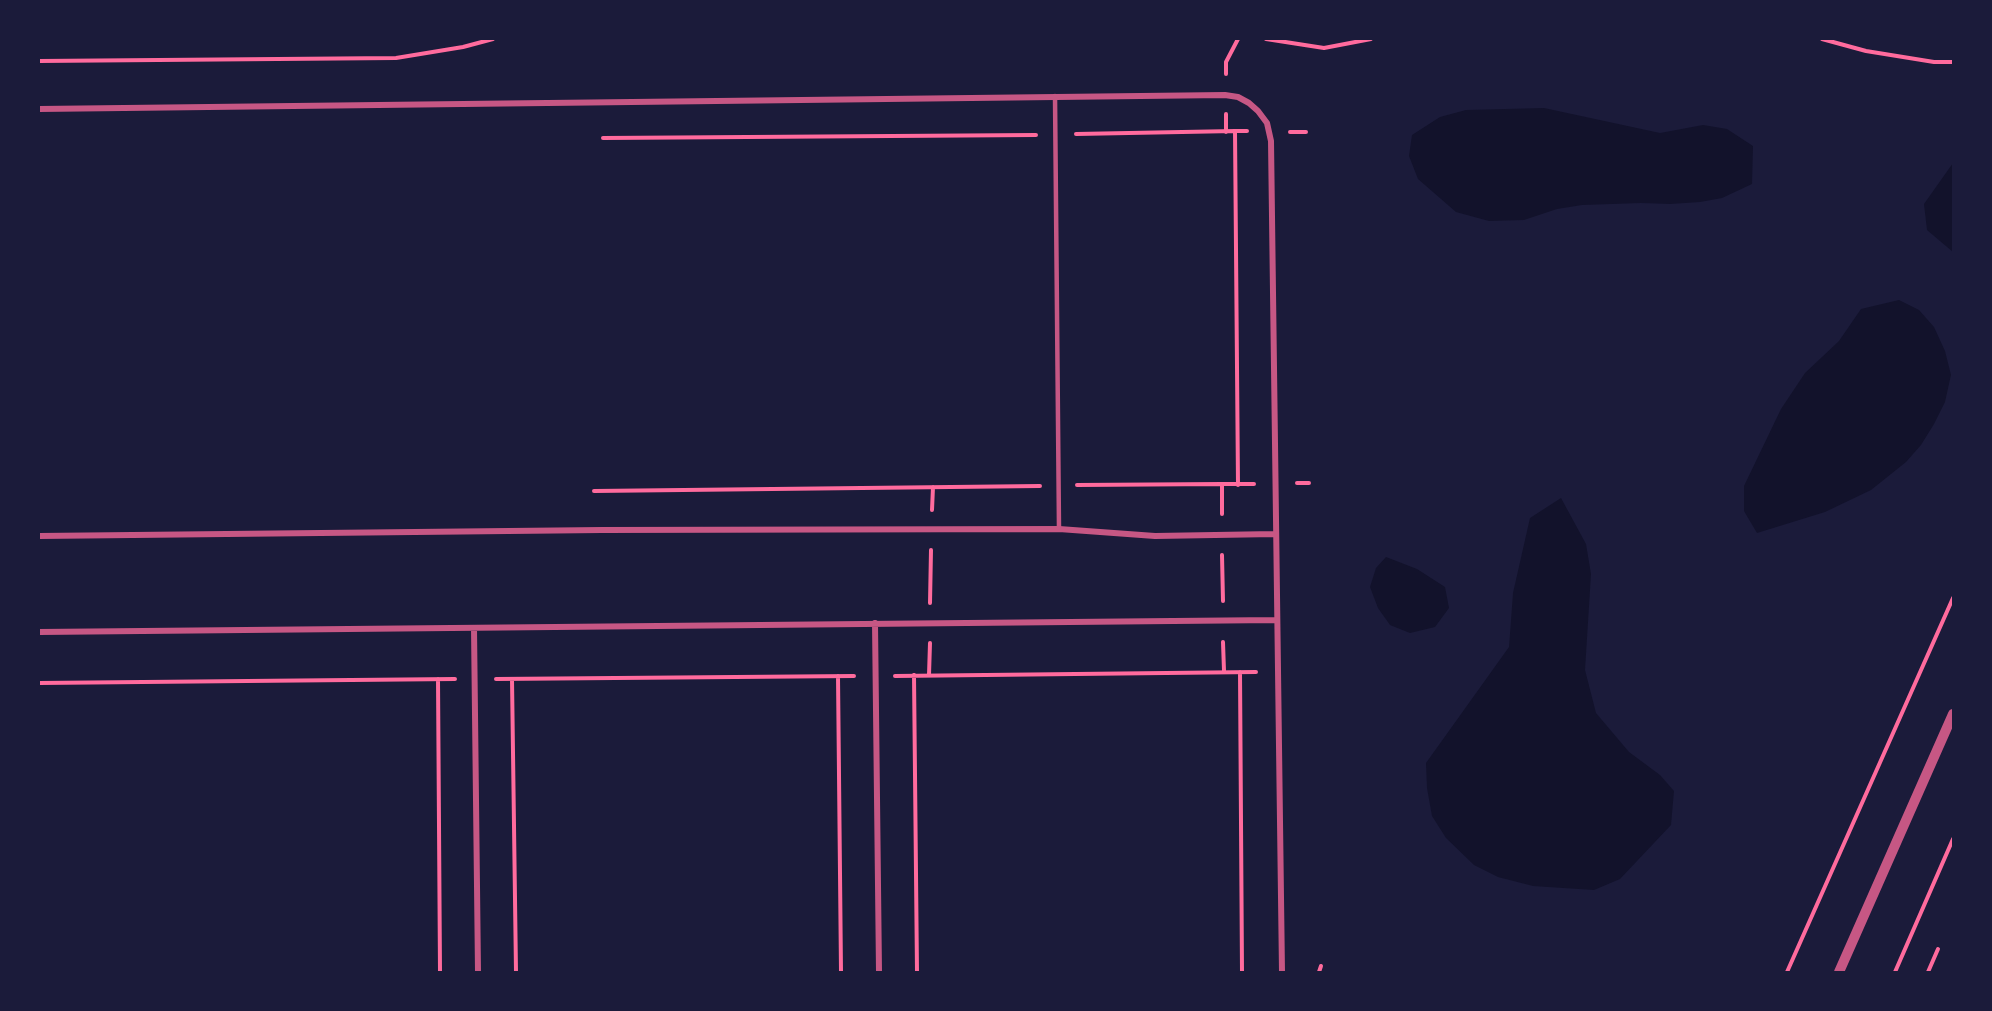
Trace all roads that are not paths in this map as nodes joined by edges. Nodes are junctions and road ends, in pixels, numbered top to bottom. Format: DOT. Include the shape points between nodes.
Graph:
graph roads {
  1 [pos="1054,96"];
  2 [pos="39,109"];
  3 [pos="1059,529"];
  4 [pos="1275,534"];
  5 [pos="39,536"];
  6 [pos="1276,620"];
  7 [pos="875,623"];
  8 [pos="474,628"];
  9 [pos="39,632"];
  10 [pos="1953,714"];
  11 [pos="478,972"];
  12 [pos="879,972"];
  13 [pos="1282,972"];
  14 [pos="1839,972"];
  1 -- 2 [label="street"];
  1 -- 3 [label="lane"];
  1 -- 4 [label="street" via="1238,97 1258,111 1270,131"];
  3 -- 4 [label="street" via="1155,536"];
  3 -- 5 [label="street"];
  4 -- 6 [label="street"];
  6 -- 7 [label="street"];
  6 -- 13 [label="street"];
  7 -- 8 [label="street"];
  7 -- 12 [label="street"];
  8 -- 9 [label="street"];
  8 -- 11 [label="street"];
  10 -- 14 [label="street"];
}
